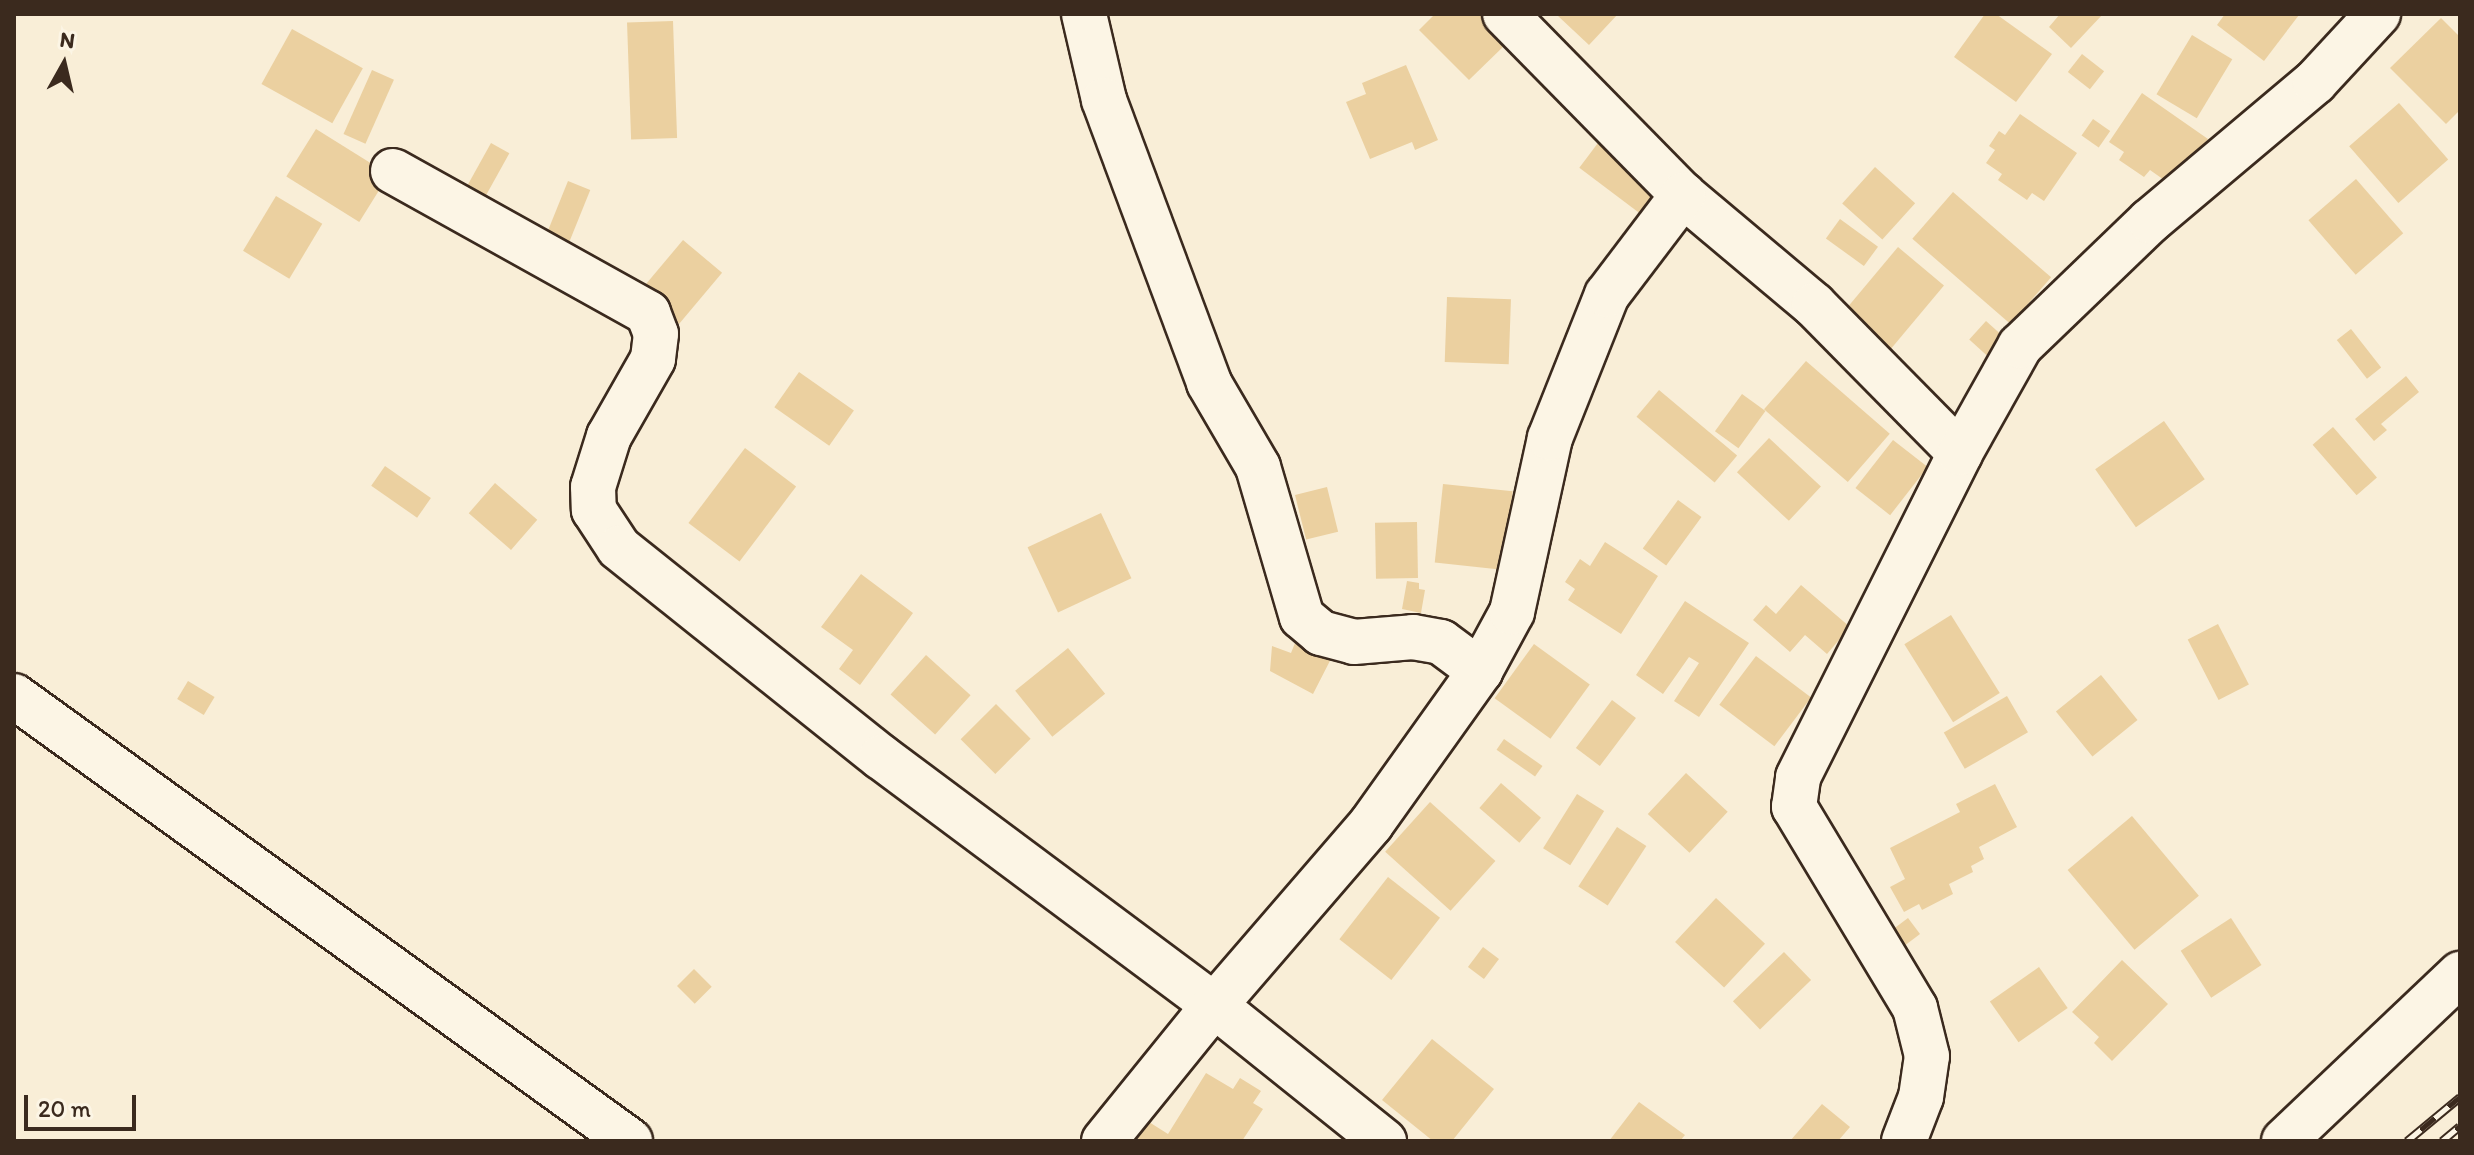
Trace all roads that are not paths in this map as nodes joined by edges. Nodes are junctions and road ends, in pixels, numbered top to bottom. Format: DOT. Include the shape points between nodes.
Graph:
graph roads {
  1 [pos="1084,14"];
  2 [pos="1505,14"];
  3 [pos="2378,14"];
  4 [pos="393,171"];
  5 [pos="1683,195"];
  6 [pos="1960,453"];
  7 [pos="1480,671"];
  8 [pos="14,696"];
  9 [pos="2460,974"];
  10 [pos="1214,1005"];
  11 [pos="630,1141"];
  12 [pos="1104,1141"];
  13 [pos="1384,1141"];
  14 [pos="1904,1141"];
  15 [pos="2284,1141"];
  1 -- 7 [label="street" via="1104,100 1209,383 1258,467 1302,617 1321,633 1354,642 1413,637 1441,642"];
  2 -- 5 [label="street"];
  3 -- 6 [label="street" via="2315,82 2150,221 2020,346"];
  4 -- 10 [label="street" via="648,313 656,334 653,359 609,436 593,487 594,510 619,548 881,757"];
  5 -- 6 [label="street" via="1814,305"];
  5 -- 7 [label="street" via="1607,295 1550,438 1512,612"];
  6 -- 14 [label="street" via="1798,777 1794,807 1915,1008 1927,1056 1921,1097"];
  7 -- 10 [label="street" via="1371,824"];
  8 -- 11 [label="street"];
  9 -- 15 [label="street"];
  10 -- 12 [label="street"];
  10 -- 13 [label="street"];
}
